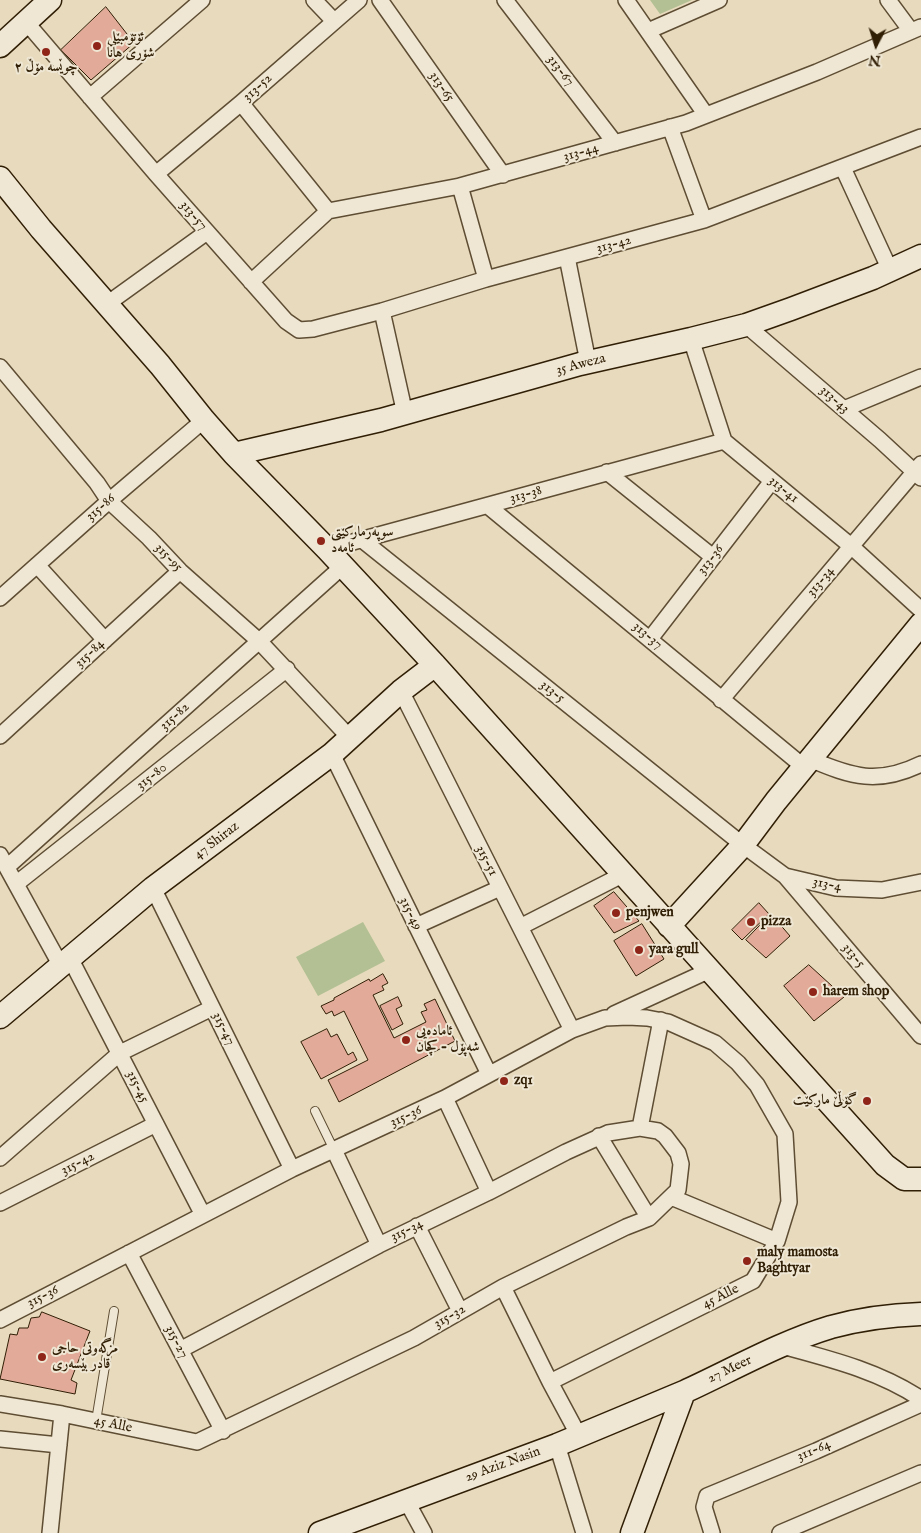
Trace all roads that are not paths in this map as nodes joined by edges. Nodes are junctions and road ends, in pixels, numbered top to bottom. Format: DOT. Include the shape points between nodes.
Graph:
graph roads {
  1 [pos="50,0"];
  2 [pos="202,0"];
  3 [pos="314,0"];
  4 [pos="359,0"];
  5 [pos="380,0"];
  6 [pos="505,0"];
  7 [pos="626,0"];
  8 [pos="719,0"];
  9 [pos="888,0"];
  10 [pos="334,21"];
  11 [pos="26,22"];
  12 [pos="916,29"];
  13 [pos="648,32"];
  14 [pos="0,46"];
  15 [pos="90,97"];
  16 [pos="241,103"];
  17 [pos="706,115"];
  18 [pos="670,127"];
  19 [pos="921,137"];
  20 [pos="615,143"];
  21 [pos="843,168"];
  22 [pos="156,174"];
  23 [pos="503,175"];
  24 [pos="460,186"];
  25 [pos="3,188"];
  26 [pos="328,211"];
  27 [pos="704,220"];
  28 [pos="207,232"];
  29 [pos="921,256"];
  30 [pos="567,257"];
  31 [pos="890,270"];
  32 [pos="486,279"];
  33 [pos="251,282"];
  34 [pos="107,304"];
  35 [pos="382,310"];
  36 [pos="746,325"];
  37 [pos="300,330"];
  38 [pos="692,339"];
  39 [pos="588,362"];
  40 [pos="0,367"];
  41 [pos="921,377"];
  42 [pos="844,409"];
  43 [pos="404,414"];
  44 [pos="204,420"];
  45 [pos="724,441"];
  46 [pos="234,454"];
  47 [pos="606,472"];
  48 [pos="918,472"];
  49 [pos="772,481"];
  50 [pos="109,500"];
  51 [pos="488,506"];
  52 [pos="360,539"];
  53 [pos="851,546"];
  54 [pos="327,549"];
  55 [pos="713,557"];
  56 [pos="37,565"];
  57 [pos="343,566"];
  58 [pos="180,571"];
  59 [pos="0,598"];
  60 [pos="921,610"];
  61 [pos="921,624"];
  62 [pos="650,639"];
  63 [pos="104,640"];
  64 [pos="260,641"];
  65 [pos="435,665"];
  66 [pos="287,670"];
  67 [pos="402,691"];
  68 [pos="721,700"];
  69 [pos="0,736"];
  70 [pos="349,737"];
  71 [pos="332,754"];
  72 [pos="807,763"];
  73 [pos="921,764"];
  74 [pos="744,845"];
  75 [pos="3,861"];
  76 [pos="624,874"];
  77 [pos="785,876"];
  78 [pos="921,882"];
  79 [pos="16,884"];
  80 [pos="153,888"];
  81 [pos="500,888"];
  82 [pos="416,926"];
  83 [pos="669,926"];
  84 [pos="520,927"];
  85 [pos="66,962"];
  86 [pos="710,970"];
  87 [pos="212,1008"];
  88 [pos="0,1017"];
  89 [pos="605,1018"];
  90 [pos="661,1020"];
  91 [pos="919,1029"];
  92 [pos="572,1030"];
  93 [pos="120,1054"];
  94 [pos="489,1074"];
  95 [pos="446,1098"];
  96 [pos="315,1111"];
  97 [pos="156,1124"];
  98 [pos="640,1128"];
  99 [pos="785,1134"];
  100 [pos="599,1136"];
  101 [pos="334,1150"];
  102 [pos="0,1158"];
  103 [pos="292,1169"];
  104 [pos="921,1179"];
  105 [pos="489,1192"];
  106 [pos="671,1197"];
  107 [pos="0,1203"];
  108 [pos="203,1215"];
  109 [pos="649,1218"];
  110 [pos="417,1226"];
  111 [pos="777,1241"];
  112 [pos="379,1245"];
  113 [pos="129,1253"];
  114 [pos="503,1286"];
  115 [pos="114,1310"];
  116 [pos="460,1311"];
  117 [pos="921,1314"];
  118 [pos="0,1320"];
  119 [pos="782,1346"];
  120 [pos="180,1350"];
  121 [pos="550,1382"];
  122 [pos="684,1392"];
  123 [pos="921,1399"];
  124 [pos="0,1404"];
  125 [pos="921,1404"];
  126 [pos="62,1414"];
  127 [pos="96,1421"];
  128 [pos="223,1431"];
  129 [pos="579,1436"];
  130 [pos="0,1439"];
  131 [pos="59,1445"];
  132 [pos="557,1445"];
  133 [pos="921,1473"];
  134 [pos="406,1500"];
  135 [pos="50,1533"];
  136 [pos="320,1533"];
  137 [pos="424,1533"];
  138 [pos="584,1533"];
  139 [pos="632,1533"];
  140 [pos="712,1533"];
  141 [pos="780,1533"];
  1 -- 11 [label="street"];
  2 -- 15 [label="street"];
  3 -- 10 [label="street"];
  4 -- 10 [label="street, 313-52"];
  5 -- 23 [label="street, 313-65"];
  6 -- 20 [label="street, 313-67"];
  7 -- 13 [label="street"];
  8 -- 13 [label="street"];
  9 -- 12 [label="street"];
  10 -- 16 [label="street, 313-52"];
  11 -- 14 [label="street"];
  11 -- 15 [label="street, 313-57"];
  12 -- 17 [label="street, 313-44"];
  13 -- 17 [label="street"];
  15 -- 22 [label="street, 313-57"];
  16 -- 22 [label="street, 313-52"];
  16 -- 26 [label="street"];
  17 -- 18 [label="street, 313-44"];
  18 -- 20 [label="street, 313-44"];
  18 -- 27 [label="street"];
  19 -- 21 [label="street, 313-42"];
  20 -- 23 [label="street, 313-44"];
  21 -- 27 [label="street, 313-42"];
  21 -- 31 [label="street"];
  22 -- 28 [label="street, 313-57"];
  23 -- 24 [label="street, 313-44"];
  24 -- 26 [label="street, 313-44"];
  24 -- 32 [label="street"];
  25 -- 34 [label="street"];
  26 -- 33 [label="street"];
  27 -- 30 [label="street, 313-42"];
  28 -- 33 [label="street, 313-57"];
  28 -- 34 [label="street"];
  29 -- 31 [label="street, 35 Aweza"];
  30 -- 32 [label="street, 313-42"];
  30 -- 39 [label="street"];
  31 -- 36 [label="street, 35 Aweza"];
  32 -- 35 [label="street, 313-42"];
  33 -- 37 [label="street, 313-57" via="286,322"];
  34 -- 44 [label="street"];
  35 -- 37 [label="street, 313-42"];
  35 -- 43 [label="street"];
  36 -- 38 [label="street, 35 Aweza"];
  36 -- 42 [label="street, 313-43"];
  38 -- 39 [label="street, 35 Aweza"];
  38 -- 45 [label="street"];
  39 -- 43 [label="street, 35 Aweza"];
  40 -- 50 [label="street, 315-95"];
  41 -- 42 [label="street"];
  42 -- 48 [label="street, 313-43"];
  43 -- 46 [label="street, 35 Aweza"];
  44 -- 46 [label="street"];
  44 -- 50 [label="street, 315-86"];
  45 -- 47 [label="street, 313-38"];
  45 -- 49 [label="street, 313-41"];
  46 -- 54 [label="street"];
  47 -- 51 [label="street, 313-38"];
  47 -- 55 [label="street"];
  48 -- 53 [label="street, 313-34"];
  49 -- 53 [label="street, 313-41"];
  49 -- 55 [label="street, 313-36"];
  50 -- 56 [label="street, 315-86"];
  50 -- 58 [label="street, 315-95"];
  51 -- 52 [label="street, 313-38"];
  51 -- 62 [label="street, 313-37"];
  52 -- 54 [label="street, 313-38"];
  52 -- 74 [label="street, 313-5"];
  53 -- 60 [label="street, 313-41"];
  53 -- 68 [label="street, 313-34"];
  54 -- 57 [label="street"];
  55 -- 62 [label="street, 313-36"];
  56 -- 59 [label="street, 315-86"];
  56 -- 63 [label="street"];
  57 -- 64 [label="street, 315-82"];
  57 -- 65 [label="street"];
  58 -- 63 [label="street, 315-84"];
  58 -- 64 [label="street, 315-95"];
  61 -- 72 [label="street"];
  62 -- 68 [label="street, 313-37"];
  63 -- 69 [label="street, 315-84"];
  64 -- 66 [label="street, 315-95"];
  64 -- 75 [label="street, 315-82"];
  65 -- 67 [label="street, 47 Shiraz"];
  65 -- 76 [label="street"];
  66 -- 70 [label="street, 315-95"];
  66 -- 79 [label="street, 315-80"];
  67 -- 70 [label="street, 47 Shiraz"];
  67 -- 81 [label="street, 315-51"];
  68 -- 72 [label="street, 313-37"];
  70 -- 71 [label="street, 47 Shiraz"];
  71 -- 80 [label="street, 47 Shiraz"];
  71 -- 82 [label="street, 315-49"];
  72 -- 73 [label="street, 313-37" via="868,776 902,773"];
  72 -- 74 [label="street"];
  74 -- 77 [label="street, 313-4"];
  74 -- 83 [label="street"];
  75 -- 79 [label="street, 315-45"];
  76 -- 83 [label="street"];
  76 -- 84 [label="street"];
  77 -- 78 [label="street, 313-4" via="856,890 882,890"];
  77 -- 91 [label="street, 313-5"];
  79 -- 85 [label="street, 315-45"];
  80 -- 85 [label="street, 47 Shiraz"];
  80 -- 87 [label="street, 315-47"];
  81 -- 82 [label="street"];
  81 -- 84 [label="street, 315-51"];
  82 -- 94 [label="street, 315-49"];
  83 -- 86 [label="street"];
  84 -- 92 [label="street, 315-51"];
  85 -- 88 [label="street, 47 Shiraz"];
  85 -- 93 [label="street, 315-45"];
  86 -- 89 [label="street"];
  86 -- 104 [label="street" via="885,1165 904,1179"];
  87 -- 93 [label="street"];
  87 -- 103 [label="street, 315-47"];
  89 -- 90 [label="street, 315-36"];
  89 -- 92 [label="street, 315-36"];
  90 -- 98 [label="street"];
  90 -- 99 [label="street, 315-36" via="715,1043 738,1063 758,1085"];
  92 -- 94 [label="street, 315-36"];
  93 -- 97 [label="street, 315-45"];
  93 -- 102 [label="street"];
  94 -- 95 [label="street, 315-36"];
  95 -- 101 [label="street, 315-36"];
  95 -- 105 [label="street"];
  96 -- 101 [label="lane"];
  97 -- 107 [label="street, 315-42"];
  97 -- 108 [label="street, 315-45"];
  98 -- 100 [label="street, 315-34"];
  98 -- 106 [label="street" via="658,1131 678,1153 681,1164 678,1190"];
  99 -- 111 [label="street, 45 Alle" via="789,1202"];
  100 -- 105 [label="street, 315-34"];
  100 -- 109 [label="street"];
  101 -- 103 [label="street, 315-36"];
  101 -- 112 [label="street"];
  103 -- 108 [label="street, 315-36"];
  105 -- 110 [label="street, 315-34"];
  106 -- 109 [label="street, 315-32"];
  106 -- 111 [label="street"];
  108 -- 113 [label="street, 315-36"];
  109 -- 114 [label="street, 315-32"];
  110 -- 112 [label="street, 315-34"];
  110 -- 116 [label="street"];
  111 -- 121 [label="street, 45 Alle" via="752,1281"];
  112 -- 120 [label="street, 315-34"];
  113 -- 118 [label="street, 315-36"];
  113 -- 120 [label="street, 315-27"];
  114 -- 116 [label="street, 315-32"];
  114 -- 121 [label="street"];
  115 -- 127 [label="lane"];
  116 -- 128 [label="street, 315-32" via="414,1338"];
  117 -- 119 [label="street, 27 Meer" via="885,1316 832,1327"];
  119 -- 122 [label="street, 27 Meer"];
  119 -- 123 [label="street" via="871,1372"];
  120 -- 128 [label="street, 315-27"];
  121 -- 129 [label="street"];
  122 -- 129 [label="street, 29 Aziz Nasin"];
  122 -- 139 [label="street"];
  124 -- 126 [label="street, 45 Alle"];
  125 -- 140 [label="street, 311-64" via="707,1496 704,1507"];
  126 -- 127 [label="street, 45 Alle"];
  126 -- 131 [label="street"];
  127 -- 128 [label="street, 45 Alle" via="197,1442"];
  129 -- 132 [label="street, 29 Aziz Nasin"];
  130 -- 131 [label="street"];
  131 -- 135 [label="street"];
  132 -- 134 [label="street, 29 Aziz Nasin"];
  132 -- 138 [label="street"];
  133 -- 141 [label="street"];
  134 -- 136 [label="street, 29 Aziz Nasin"];
  134 -- 137 [label="street"];
}
